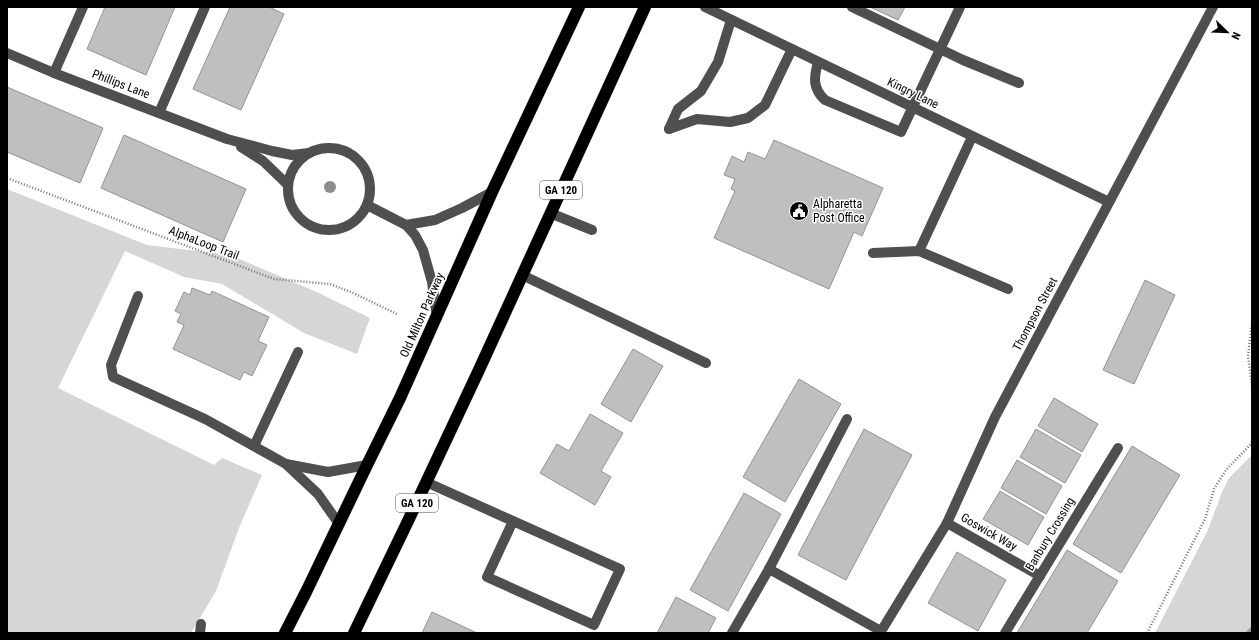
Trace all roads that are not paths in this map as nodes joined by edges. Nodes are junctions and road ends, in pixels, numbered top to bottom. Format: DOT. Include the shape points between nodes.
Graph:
graph roads {
  1 [pos="83,7"];
  2 [pos="205,7"];
  3 [pos="579,7"];
  4 [pos="645,7"];
  5 [pos="705,7"];
  6 [pos="852,7"];
  7 [pos="960,7"];
  8 [pos="1213,7"];
  9 [pos="731,20"];
  10 [pos="940,48"];
  11 [pos="792,49"];
  12 [pos="7,53"];
  13 [pos="818,62"];
  14 [pos="54,73"];
  15 [pos="1019,83"];
  16 [pos="913,108"];
  17 [pos="159,113"];
  18 [pos="972,136"];
  19 [pos="227,139"];
  20 [pos="309,153"];
  21 [pos="288,185"];
  22 [pos="492,192"];
  23 [pos="1109,202"];
  24 [pos="367,205"];
  25 [pos="550,213"];
  26 [pos="406,225"];
  27 [pos="592,230"];
  28 [pos="919,251"];
  29 [pos="873,253"];
  30 [pos="522,275"];
  31 [pos="1008,289"];
  32 [pos="138,296"];
  33 [pos="437,318"];
  34 [pos="298,352"];
  35 [pos="706,363"];
  36 [pos="847,419"];
  37 [pos="254,446"];
  38 [pos="1118,448"];
  39 [pos="286,464"];
  40 [pos="367,465"];
  41 [pos="426,482"];
  42 [pos="513,521"];
  43 [pos="947,523"];
  44 [pos="339,524"];
  45 [pos="769,569"];
  46 [pos="1040,576"];
  47 [pos="880,632"];
  48 [pos="286,633"];
  49 [pos="354,633"];
  50 [pos="732,633"];
  51 [pos="1005,633"];
  1 -- 14 [label="street"];
  2 -- 17 [label="street"];
  3 -- 22 [label="highway, Old Milton Parkway"];
  4 -- 25 [label="highway, GA 120"];
  5 -- 9 [label="street, Kingry Lane"];
  6 -- 10 [label="street"];
  7 -- 10 [label="street"];
  8 -- 23 [label="street, Thompson Street"];
  9 -- 11 [label="street, Kingry Lane"];
  9 -- 11 [label="street" via="718,62 701,91 678,109 669,129 697,119 730,122 748,118 765,105"];
  10 -- 15 [label="street"];
  10 -- 16 [label="street"];
  11 -- 13 [label="street, Kingry Lane"];
  12 -- 14 [label="street, Phillips Lane"];
  13 -- 16 [label="street, Kingry Lane"];
  13 -- 16 [label="street" via="814,75 815,86 825,100 901,132"];
  14 -- 17 [label="street, Phillips Lane"];
  16 -- 18 [label="street, Kingry Lane"];
  17 -- 19 [label="street, Phillips Lane"];
  18 -- 23 [label="street, Kingry Lane"];
  18 -- 28 [label="street"];
  19 -- 20 [label="street, Phillips Lane" via="272,152 292,155"];
  19 -- 21 [label="street, Phillips Lane" via="263,161"];
  20 -- 21 [label="street" via="295,167"];
  20 -- 24 [label="street" via="321,148 334,148 346,151 357,158 370,180"];
  21 -- 24 [label="street" via="294,210 303,220 326,230 350,224 360,216"];
  22 -- 26 [label="street" via="435,220"];
  22 -- 33 [label="highway, Old Milton Parkway"];
  23 -- 43 [label="street, Thompson Street" via="995,416"];
  24 -- 26 [label="street"];
  25 -- 27 [label="street"];
  25 -- 30 [label="highway, GA 120"];
  26 -- 33 [label="street" via="423,250 432,282"];
  28 -- 29 [label="street"];
  28 -- 31 [label="street"];
  30 -- 35 [label="street"];
  30 -- 41 [label="highway, GA 120"];
  32 -- 37 [label="street" via="111,364 113,377 205,419"];
  33 -- 40 [label="highway, Old Milton Parkway"];
  34 -- 37 [label="street"];
  36 -- 45 [label="street"];
  37 -- 39 [label="street"];
  38 -- 46 [label="street, Banbury Crossing"];
  39 -- 40 [label="street" via="328,472"];
  39 -- 44 [label="street" via="318,494"];
  40 -- 44 [label="highway, Old Milton Parkway"];
  41 -- 42 [label="street"];
  41 -- 49 [label="highway, GA 120"];
  42 -- 42 [label="street" via="620,569 594,625 487,576"];
  43 -- 46 [label="street, Goswick Way"];
  43 -- 47 [label="street, Thompson Street"];
  44 -- 48 [label="highway, Old Milton Parkway"];
  45 -- 47 [label="street"];
  45 -- 50 [label="street"];
  46 -- 51 [label="street, Banbury Crossing"];
}
